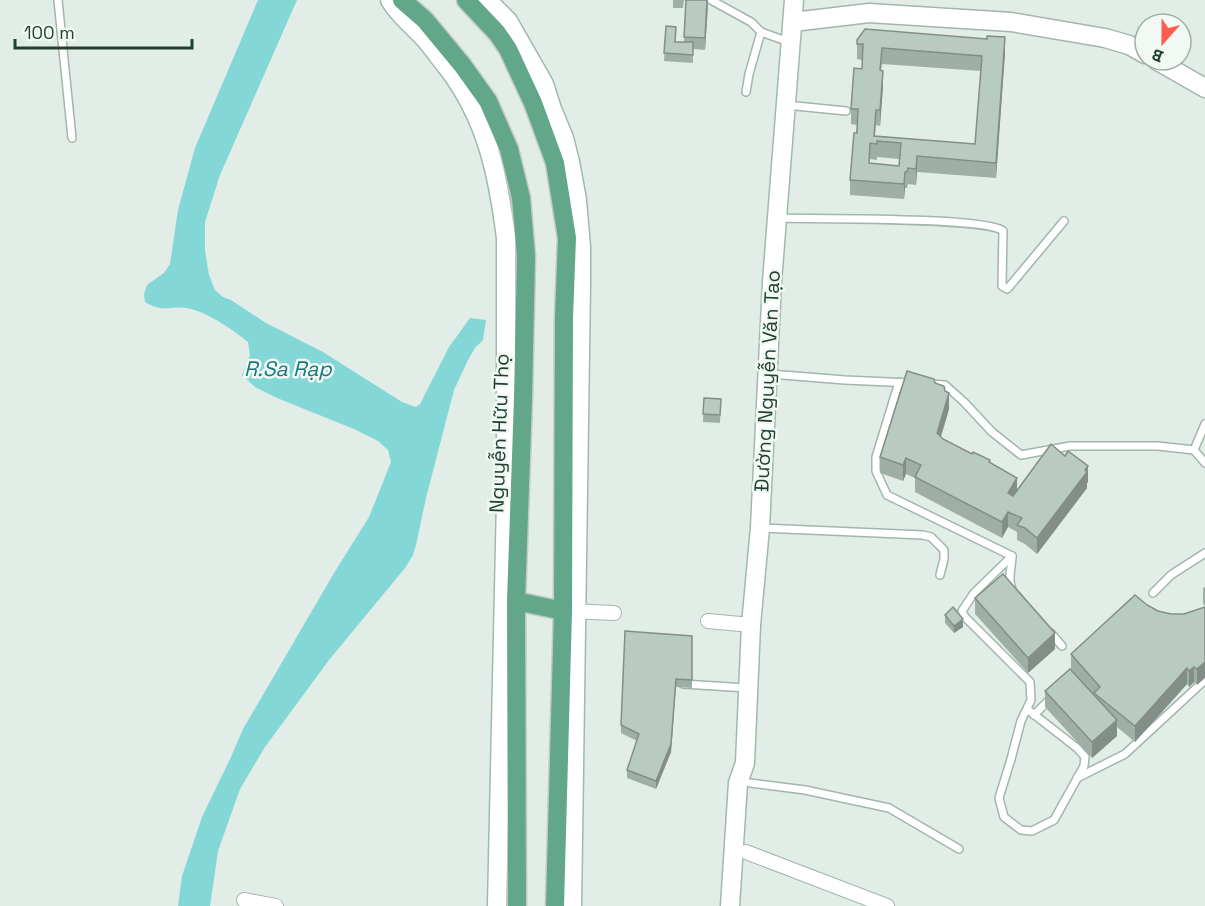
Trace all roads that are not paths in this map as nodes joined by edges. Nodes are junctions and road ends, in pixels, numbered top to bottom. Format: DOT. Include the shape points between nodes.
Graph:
graph roads {
  1 [pos="58,0"];
  2 [pos="390,0"];
  3 [pos="402,0"];
  4 [pos="466,0"];
  5 [pos="487,0"];
  6 [pos="711,0"];
  7 [pos="794,0"];
  8 [pos="793,22"];
  9 [pos="761,32"];
  10 [pos="791,43"];
  11 [pos="1133,47"];
  12 [pos="1177,72"];
  13 [pos="1205,88"];
  14 [pos="746,92"];
  15 [pos="786,105"];
  16 [pos="846,111"];
  17 [pos="72,138"];
  18 [pos="777,218"];
  19 [pos="1064,221"];
  20 [pos="767,374"];
  21 [pos="899,382"];
  22 [pos="515,397"];
  23 [pos="1205,424"];
  24 [pos="1194,450"];
  25 [pos="1205,463"];
  26 [pos="760,528"];
  27 [pos="571,535"];
  28 [pos="1205,553"];
  29 [pos="1012,556"];
  30 [pos="940,575"];
  31 [pos="1153,593"];
  32 [pos="1018,596"];
  33 [pos="516,601"];
  34 [pos="570,611"];
  35 [pos="614,613"];
  36 [pos="708,621"];
  37 [pos="751,625"];
  38 [pos="1047,629"];
  39 [pos="1062,646"];
  40 [pos="1205,680"];
  41 [pos="680,684"];
  42 [pos="750,689"];
  43 [pos="1056,693"];
  44 [pos="1027,709"];
  45 [pos="1034,715"];
  46 [pos="508,762"];
  47 [pos="745,763"];
  48 [pos="1077,779"];
  49 [pos="750,783"];
  50 [pos="959,849"];
  51 [pos="746,852"];
  52 [pos="244,900"];
  53 [pos="276,906"];
  54 [pos="497,906"];
  55 [pos="517,906"];
  56 [pos="555,906"];
  57 [pos="572,906"];
  58 [pos="730,906"];
  59 [pos="742,906"];
  60 [pos="887,906"];
  1 -- 17 [label="lane"];
  2 -- 22 [label="main road, Nguyễn Hữu Thọ" via="464,90 492,156 506,238"];
  3 -- 22 [label="main road, Nguyễn Hữu Thọ" via="425,20 463,66 488,101 509,149 521,198 526,256"];
  4 -- 27 [label="main road" via="508,49 555,163 567,238 564,318"];
  5 -- 27 [label="main road" via="508,21 544,84 564,138 577,200 581,284"];
  6 -- 9 [label="lane" via="751,22"];
  7 -- 8 [label="main road, Đường Nguyễn Văn Tạo"];
  8 -- 10 [label="main road, Đường Nguyễn Văn Tạo"];
  8 -- 11 [label="main road" via="868,13 1011,22 1105,38"];
  9 -- 10 [label="lane"];
  9 -- 14 [label="lane"];
  10 -- 15 [label="main road, Đường Nguyễn Văn Tạo"];
  12 -- 13 [label="main road"];
  15 -- 16 [label="lane"];
  15 -- 18 [label="main road, Đường Nguyễn Văn Tạo"];
  18 -- 19 [label="lane" via="935,221 998,227 1003,231 1002,286 1006,289"];
  18 -- 20 [label="main road, Đường Nguyễn Văn Tạo"];
  20 -- 21 [label="lane"];
  20 -- 26 [label="main road, Đường Nguyễn Văn Tạo"];
  21 -- 24 [label="lane" via="945,385 1021,455 1070,446"];
  21 -- 29 [label="lane" via="876,457 876,471 886,495"];
  22 -- 33 [label="main road, Nguyễn Hữu Thọ"];
  22 -- 46 [label="main road, Nguyễn Hữu Thọ"];
  23 -- 24 [label="lane"];
  24 -- 25 [label="lane"];
  26 -- 30 [label="lane" via="931,537 944,550"];
  26 -- 37 [label="main road, Đường Nguyễn Văn Tạo"];
  27 -- 34 [label="main road"];
  28 -- 31 [label="lane" via="1171,574"];
  29 -- 32 [label="lane" via="1010,588"];
  29 -- 44 [label="lane" via="974,592 962,611 1030,682"];
  33 -- 34 [label="main road"];
  33 -- 46 [label="main road, Nguyễn Hữu Thọ"];
  34 -- 35 [label="street"];
  34 -- 56 [label="main road"];
  34 -- 57 [label="main road"];
  36 -- 37 [label="street"];
  37 -- 42 [label="main road, Đường Nguyễn Văn Tạo"];
  38 -- 39 [label="lane"];
  40 -- 48 [label="lane" via="1125,754"];
  41 -- 42 [label="lane"];
  42 -- 47 [label="main road, Đường Nguyễn Văn Tạo"];
  43 -- 45 [label="lane"];
  44 -- 45 [label="lane"];
  44 -- 48 [label="lane" via="999,798 1004,817 1021,831 1032,831 1054,820"];
  45 -- 48 [label="lane" via="1084,757"];
  46 -- 54 [label="main road, Nguyễn Hữu Thọ"];
  46 -- 55 [label="main road, Nguyễn Hữu Thọ"];
  47 -- 49 [label="main road, Đường Nguyễn Văn Tạo"];
  47 -- 58 [label="main road, Đường Nguyễn Văn Tạo" via="738,783"];
  49 -- 50 [label="lane" via="890,808"];
  49 -- 51 [label="main road, Đường Nguyễn Văn Tạo"];
  51 -- 59 [label="main road, Đường Nguyễn Văn Tạo"];
  51 -- 60 [label="street"];
  52 -- 53 [label="street"];
}
